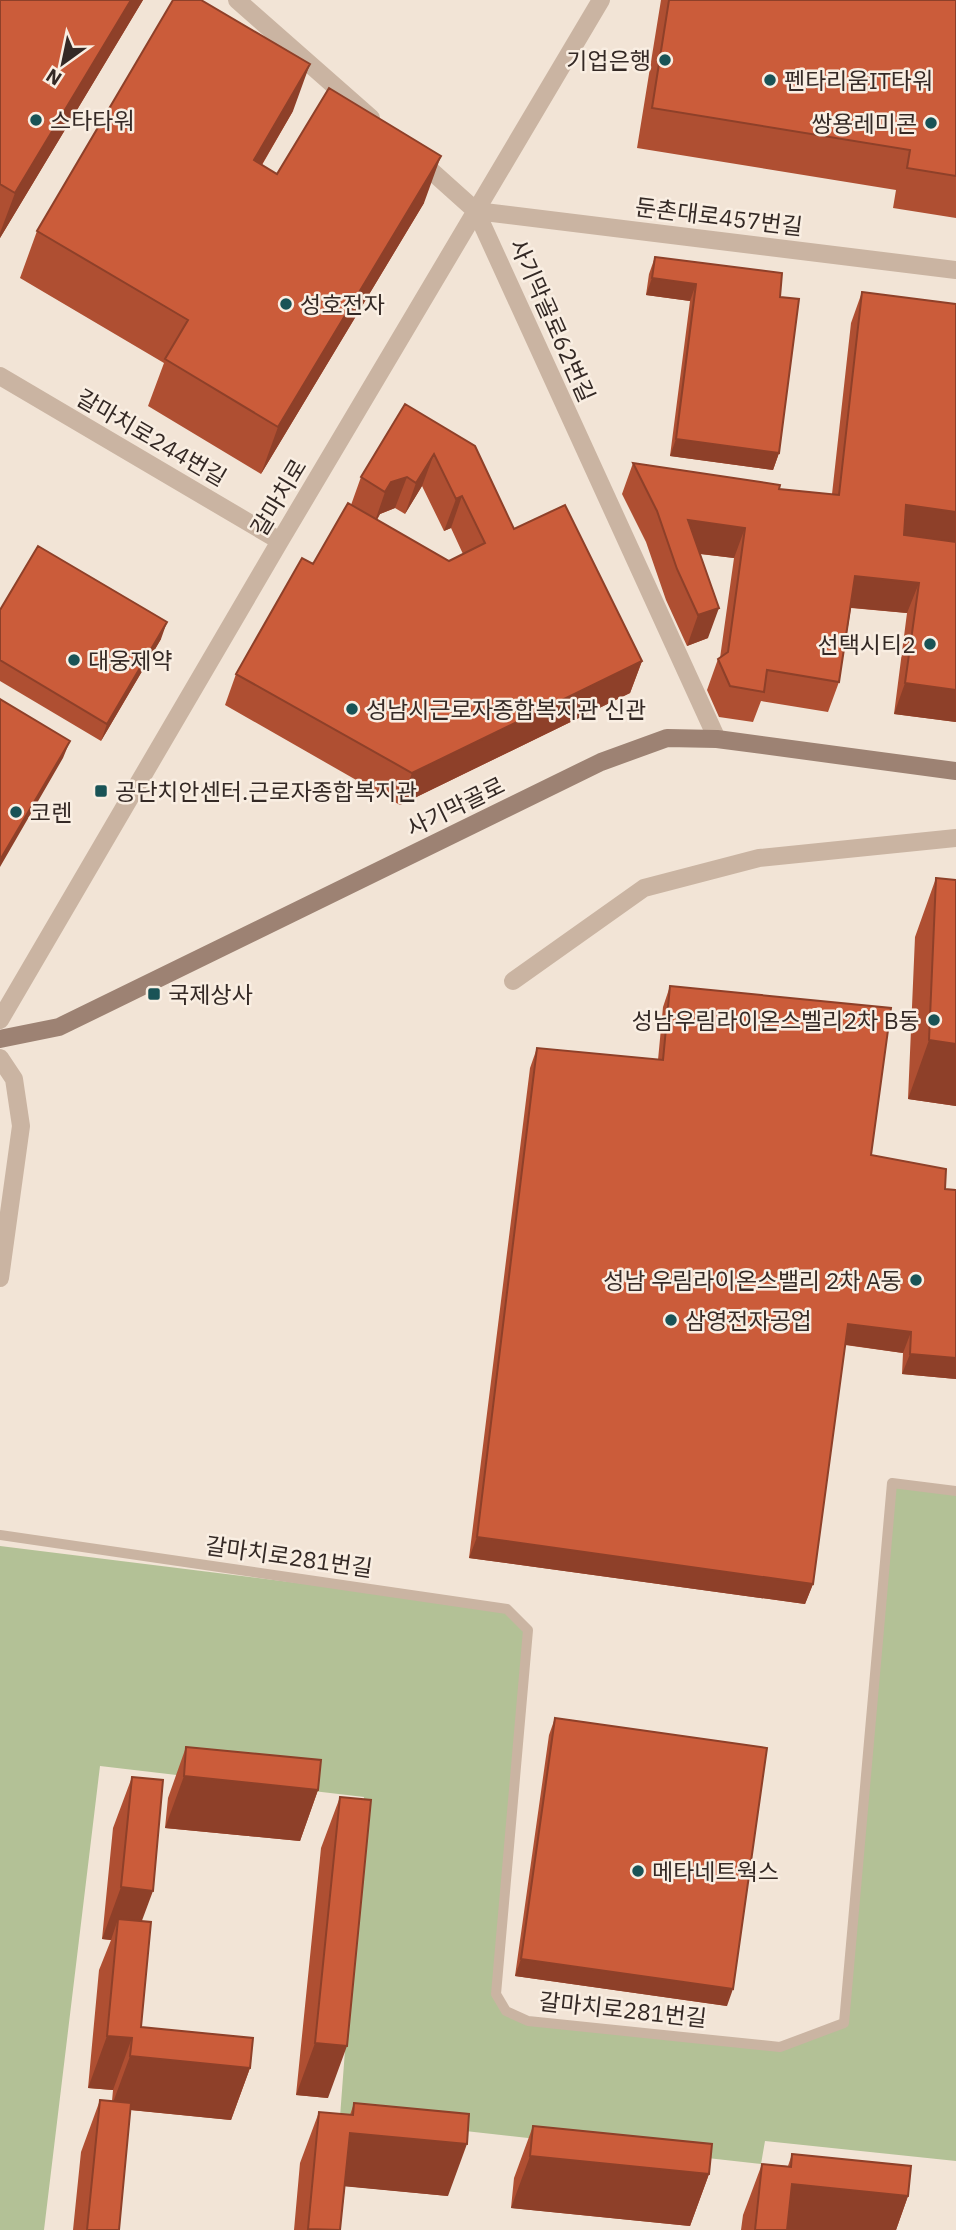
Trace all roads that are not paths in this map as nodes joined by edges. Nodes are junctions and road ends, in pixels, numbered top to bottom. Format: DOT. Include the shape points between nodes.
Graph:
graph roads {
  1 [pos="237,0"];
  2 [pos="601,0"];
  3 [pos="383,128"];
  4 [pos="403,147"];
  5 [pos="476,211"];
  6 [pos="956,270"];
  7 [pos="0,376"];
  8 [pos="280,541"];
  9 [pos="717,739"];
  10 [pos="956,771"];
  11 [pos="956,838"];
  12 [pos="513,981"];
  13 [pos="0,1020"];
  14 [pos="0,1038"];
  15 [pos="0,1058"];
  16 [pos="0,1278"];
  17 [pos="956,1491"];
  18 [pos="0,1535"];
  1 -- 3 [label="street"];
  2 -- 5 [label="street, 갈마치로"];
  4 -- 5 [label="street, 사기막골로62번길"];
  5 -- 6 [label="street, 둔촌대로457번길"];
  5 -- 8 [label="street, 갈마치로"];
  5 -- 9 [label="street, 사기막골로62번길"];
  7 -- 8 [label="street, 갈마치로244번길"];
  8 -- 13 [label="street, 갈마치로"];
  9 -- 10 [label="street, 사기막골로"];
  9 -- 14 [label="street, 사기막골로" via="667,738 601,762 59,1027"];
  11 -- 12 [label="street" via="759,858 644,888"];
  15 -- 16 [label="street" via="14,1079 21,1126"];
  17 -- 18 [label="lane, 갈마치로281번길" via="892,1483 844,2023 780,2047 528,2021 506,2011 496,1994 528,1630 507,1609"];
}
